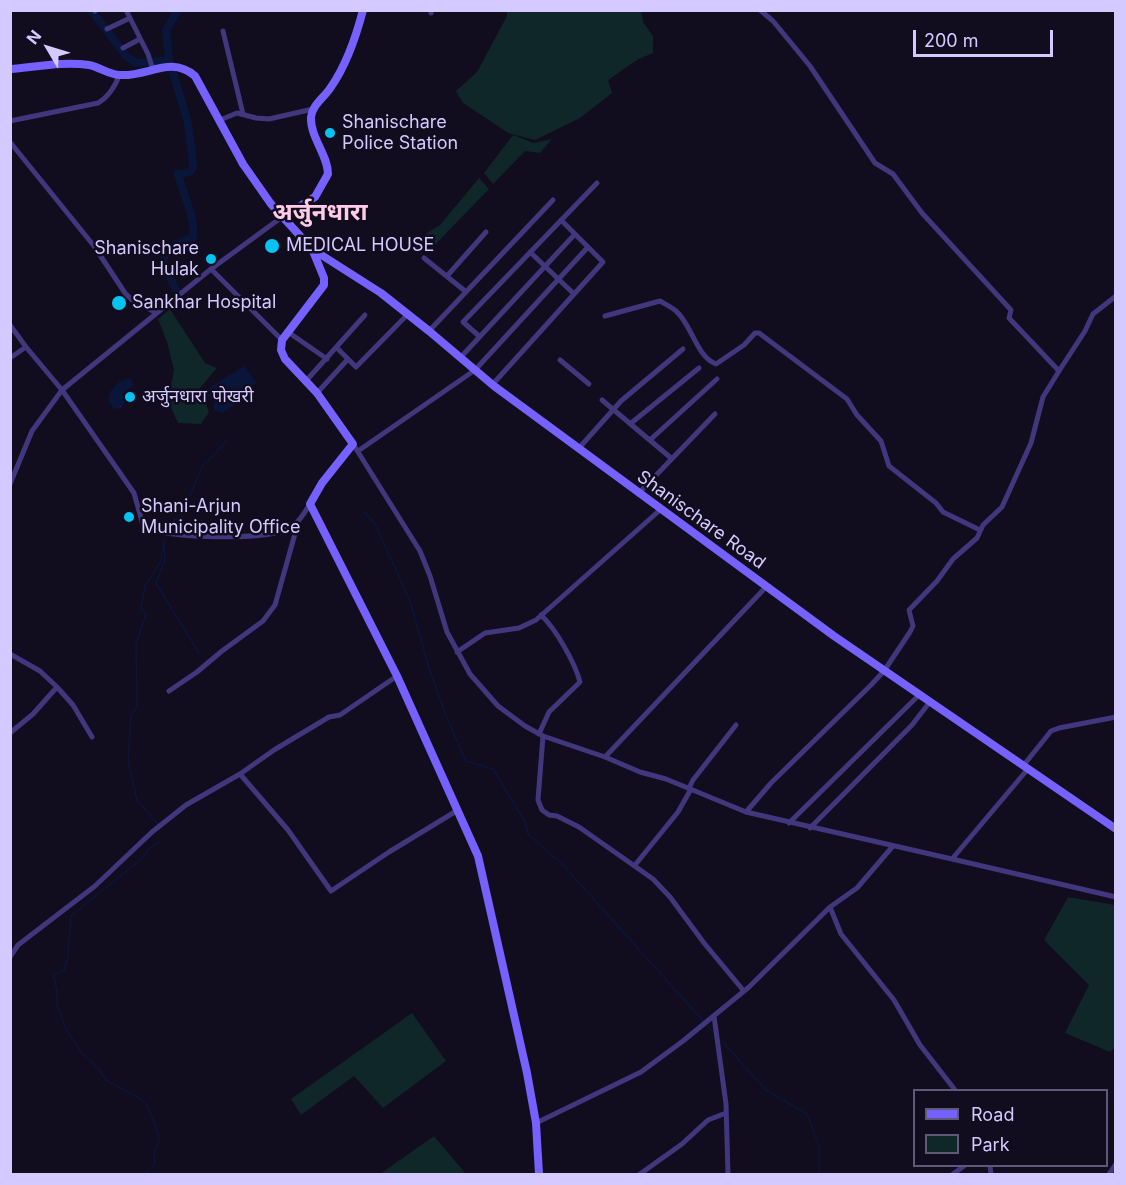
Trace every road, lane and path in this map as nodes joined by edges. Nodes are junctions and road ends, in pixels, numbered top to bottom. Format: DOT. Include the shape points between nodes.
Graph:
graph roads {
  1 [pos="126,10"];
  2 [pos="363,10"];
  3 [pos="760,10"];
  4 [pos="130,18"];
  5 [pos="107,29"];
  6 [pos="223,31"];
  7 [pos="140,39"];
  8 [pos="123,48"];
  9 [pos="151,64"];
  10 [pos="10,69"];
  11 [pos="119,75"];
  12 [pos="313,109"];
  13 [pos="243,114"];
  14 [pos="220,120"];
  15 [pos="10,121"];
  16 [pos="10,142"];
  17 [pos="597,183"];
  18 [pos="553,200"];
  19 [pos="282,217"];
  20 [pos="561,220"];
  21 [pos="486,232"];
  22 [pos="575,234"];
  23 [pos="588,247"];
  24 [pos="312,249"];
  25 [pos="530,252"];
  26 [pos="424,258"];
  27 [pos="544,265"];
  28 [pos="211,269"];
  29 [pos="447,276"];
  30 [pos="558,279"];
  31 [pos="465,291"];
  32 [pos="573,293"];
  33 [pos="1116,296"];
  34 [pos="157,313"];
  35 [pos="408,314"];
  36 [pos="365,315"];
  37 [pos="605,316"];
  38 [pos="10,325"];
  39 [pos="429,330"];
  40 [pos="288,332"];
  41 [pos="479,336"];
  42 [pos="282,339"];
  43 [pos="26,347"];
  44 [pos="336,348"];
  45 [pos="683,349"];
  46 [pos="10,358"];
  47 [pos="460,358"];
  48 [pos="327,359"];
  49 [pos="348,359"];
  50 [pos="560,360"];
  51 [pos="699,368"];
  52 [pos="475,370"];
  53 [pos="1059,371"];
  54 [pos="717,379"];
  55 [pos="305,382"];
  56 [pos="589,384"];
  57 [pos="492,385"];
  58 [pos="62,390"];
  59 [pos="317,393"];
  60 [pos="602,400"];
  61 [pos="613,410"];
  62 [pos="715,414"];
  63 [pos="630,424"];
  64 [pos="650,440"];
  65 [pos="356,447"];
  66 [pos="579,448"];
  67 [pos="671,458"];
  68 [pos="10,484"];
  69 [pos="638,494"];
  70 [pos="310,504"];
  71 [pos="660,510"];
  72 [pos="299,521"];
  73 [pos="980,530"];
  74 [pos="766,587"];
  75 [pos="541,615"];
  76 [pos="457,652"];
  77 [pos="10,654"];
  78 [pos="884,671"];
  79 [pos="398,676"];
  80 [pos="57,687"];
  81 [pos="169,691"];
  82 [pos="919,695"];
  83 [pos="929,703"];
  84 [pos="1116,717"];
  85 [pos="736,725"];
  86 [pos="10,733"];
  87 [pos="541,735"];
  88 [pos="92,737"];
  89 [pos="606,757"];
  90 [pos="1025,768"];
  91 [pos="240,774"];
  92 [pos="690,788"];
  93 [pos="458,810"];
  94 [pos="746,812"];
  95 [pos="789,823"];
  96 [pos="810,828"];
  97 [pos="1116,829"];
  98 [pos="893,846"];
  99 [pos="952,859"];
  100 [pos="635,865"];
  101 [pos="1116,897"];
  102 [pos="830,907"];
  103 [pos="10,957"];
  104 [pos="743,990"];
  105 [pos="714,1016"];
  106 [pos="954,1089"];
  107 [pos="726,1113"];
  108 [pos="536,1123"];
  109 [pos="1116,1164"];
  110 [pos="539,1174"];
  111 [pos="640,1174"];
  112 [pos="728,1174"];
  113 [pos="1109,1174"];
  1 -- 4 [label="street"];
  2 -- 12 [label="street" via="346,61"];
  3 -- 53 [label="street" via="810,66 875,163 892,174 922,213 1011,310 1009,318"];
  4 -- 5 [label="street"];
  4 -- 7 [label="street"];
  6 -- 13 [label="street"];
  7 -- 8 [label="street"];
  7 -- 9 [label="street"];
  9 -- 11 [label="street, Shanischare Road"];
  9 -- 14 [label="street, Shanischare Road" via="171,65 195,76"];
  10 -- 11 [label="street" via="64,64 90,66"];
  11 -- 15 [label="street" via="98,103"];
  12 -- 13 [label="street" via="269,118"];
  12 -- 19 [label="street" via="311,126 328,174 315,196"];
  13 -- 14 [label="street"];
  14 -- 19 [label="street, Shanischare Road" via="243,164"];
  16 -- 34 [label="street" via="94,246 125,293"];
  17 -- 20 [label="street"];
  18 -- 31 [label="street"];
  19 -- 24 [label="street, Shanischare Road"];
  19 -- 28 [label="street"];
  20 -- 22 [label="street"];
  20 -- 25 [label="street"];
  21 -- 29 [label="street"];
  22 -- 23 [label="street"];
  22 -- 27 [label="street"];
  23 -- 30 [label="street"];
  23 -- 32 [label="street" via="603,262"];
  24 -- 35 [label="street, Shanischare Road"];
  24 -- 40 [label="street" via="324,285"];
  25 -- 27 [label="street"];
  25 -- 41 [label="street" via="463,322"];
  26 -- 29 [label="street"];
  27 -- 30 [label="street"];
  27 -- 41 [label="street"];
  28 -- 34 [label="street"];
  28 -- 42 [label="street"];
  29 -- 31 [label="street"];
  30 -- 32 [label="street"];
  30 -- 52 [label="street"];
  31 -- 39 [label="street"];
  32 -- 57 [label="street"];
  33 -- 53 [label="street" via="1093,314"];
  34 -- 58 [label="street"];
  35 -- 39 [label="street, Shanischare Road"];
  35 -- 49 [label="street" via="356,367"];
  36 -- 44 [label="street"];
  37 -- 73 [label="street" via="660,301 677,312 716,364 759,333 847,399 881,441 888,466 944,512"];
  38 -- 43 [label="street"];
  39 -- 47 [label="street, Shanischare Road"];
  40 -- 42 [label="street"];
  40 -- 48 [label="street"];
  41 -- 47 [label="street"];
  42 -- 55 [label="street" via="285,359"];
  43 -- 46 [label="street"];
  43 -- 58 [label="street"];
  44 -- 48 [label="street"];
  44 -- 49 [label="street"];
  45 -- 61 [label="street"];
  47 -- 52 [label="street, Shanischare Road"];
  48 -- 55 [label="street"];
  49 -- 59 [label="street"];
  50 -- 56 [label="street"];
  51 -- 63 [label="street"];
  52 -- 57 [label="street, Shanischare Road"];
  52 -- 65 [label="street"];
  53 -- 73 [label="street" via="1043,397 1031,443 1002,507"];
  54 -- 64 [label="street"];
  55 -- 59 [label="street"];
  57 -- 66 [label="street, Shanischare Road"];
  58 -- 68 [label="street" via="32,431"];
  58 -- 72 [label="street" via="134,493 143,525 160,532 216,538 288,529"];
  59 -- 65 [label="street"];
  60 -- 61 [label="street"];
  61 -- 63 [label="street"];
  61 -- 66 [label="street"];
  62 -- 67 [label="street"];
  63 -- 64 [label="street"];
  64 -- 67 [label="street"];
  65 -- 70 [label="street" via="322,483"];
  65 -- 76 [label="street" via="420,551"];
  66 -- 69 [label="street, Shanischare Road"];
  67 -- 69 [label="street"];
  69 -- 71 [label="street, Shanischare Road"];
  70 -- 72 [label="street"];
  70 -- 79 [label="street"];
  71 -- 74 [label="street, Shanischare Road"];
  71 -- 75 [label="street"];
  72 -- 81 [label="street" via="275,605 263,621"];
  73 -- 78 [label="street" via="977,538 953,559 909,610 913,626"];
  74 -- 78 [label="street, Shanischare Road"];
  74 -- 89 [label="street"];
  75 -- 76 [label="street" via="528,625 484,633"];
  75 -- 87 [label="street" via="558,635 580,682 549,712"];
  76 -- 87 [label="street" via="476,682 498,706"];
  77 -- 80 [label="street" via="40,671"];
  78 -- 82 [label="street, Shanischare Road"];
  78 -- 94 [label="street"];
  79 -- 91 [label="street"];
  79 -- 93 [label="street"];
  80 -- 86 [label="street"];
  80 -- 88 [label="street"];
  82 -- 83 [label="street, Shanischare Road"];
  82 -- 95 [label="street"];
  83 -- 90 [label="street, Shanischare Road"];
  83 -- 96 [label="street"];
  84 -- 90 [label="street" via="1051,731"];
  85 -- 92 [label="street"];
  87 -- 89 [label="street"];
  87 -- 100 [label="street" via="538,800 542,810 579,827"];
  89 -- 92 [label="street"];
  90 -- 97 [label="street, Shanischare Road"];
  90 -- 99 [label="street"];
  91 -- 93 [label="street" via="288,830 331,891"];
  91 -- 103 [label="street" via="164,822 95,886 18,945"];
  92 -- 94 [label="street"];
  92 -- 100 [label="street" via="678,812"];
  93 -- 108 [label="street" via="478,856"];
  94 -- 95 [label="street"];
  95 -- 96 [label="street"];
  96 -- 98 [label="street"];
  98 -- 99 [label="street"];
  98 -- 102 [label="street" via="857,888"];
  99 -- 101 [label="street"];
  100 -- 104 [label="street" via="670,897"];
  102 -- 104 [label="street"];
  102 -- 106 [label="street" via="841,934 894,1000 920,1045"];
  104 -- 105 [label="street"];
  105 -- 107 [label="street"];
  105 -- 108 [label="street" via="641,1072"];
  107 -- 111 [label="street" via="708,1120"];
  107 -- 112 [label="street"];
  108 -- 110 [label="street"];
  109 -- 113 [label="street"];
}
